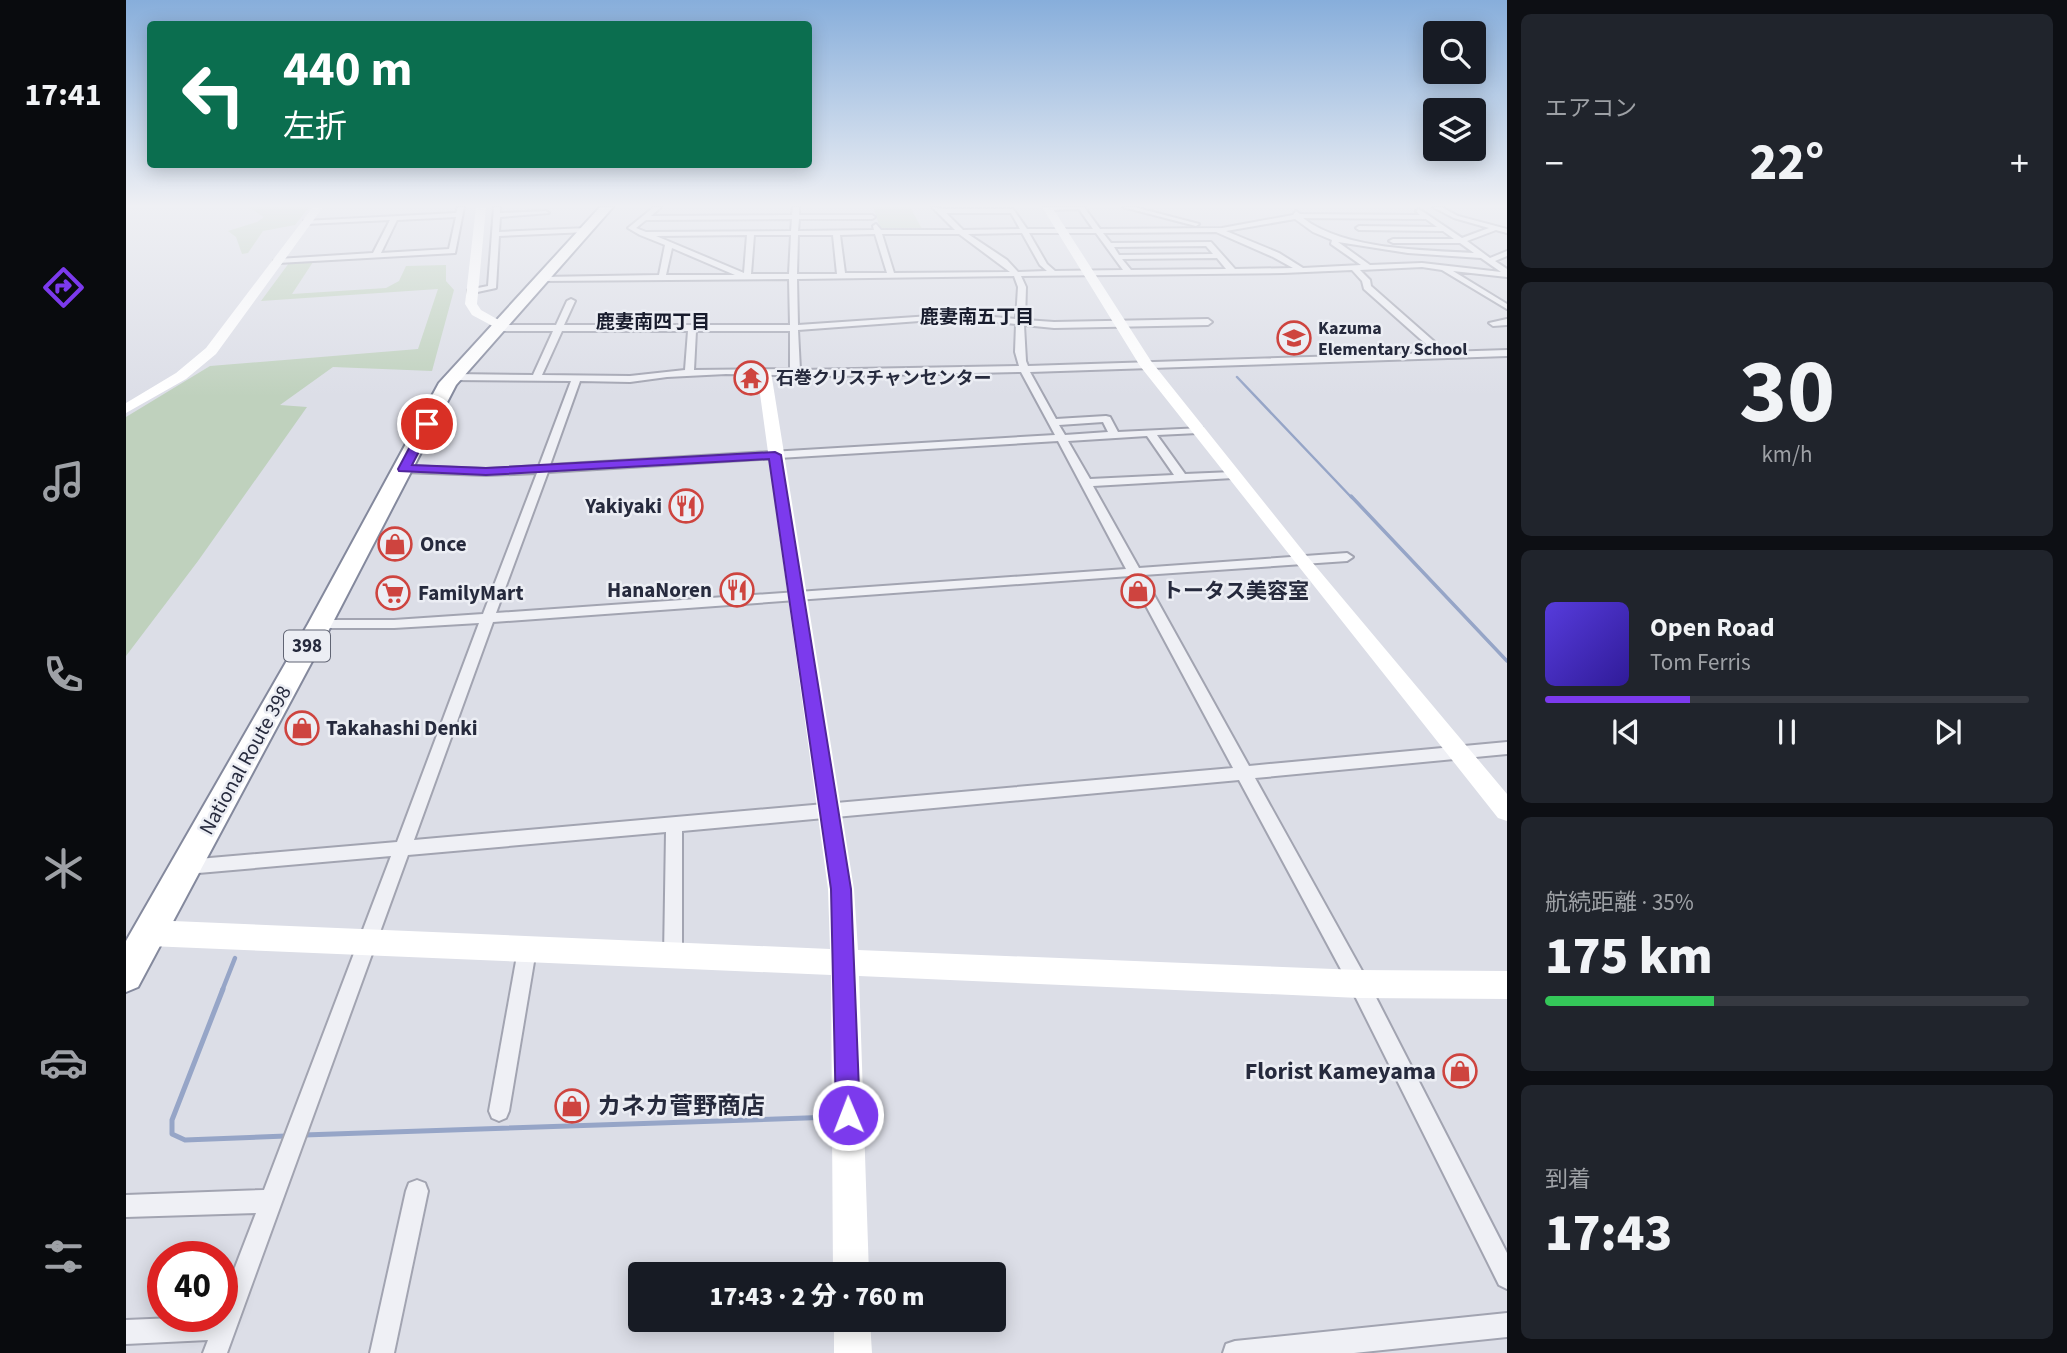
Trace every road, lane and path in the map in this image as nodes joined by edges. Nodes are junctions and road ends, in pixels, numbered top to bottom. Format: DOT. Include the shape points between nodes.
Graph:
graph roads {
  1 [pos="271,270"];
  2 [pos="474,270"];
  3 [pos="493,270"];
  4 [pos="550,270"];
  5 [pos="664,270"];
  6 [pos="730,270"];
  7 [pos="748,270"];
  8 [pos="793,270"];
  9 [pos="840,270"];
  10 [pos="890,270"];
  11 [pos="1011,270"];
  12 [pos="1050,270"];
  13 [pos="1087,270"];
  14 [pos="1292,270"];
  15 [pos="1356,270"];
  16 [pos="1447,270"];
  17 [pos="1471,270"];
  18 [pos="1233,271"];
  19 [pos="1128,272"];
  20 [pos="1015,273"];
  21 [pos="1053,273"];
  22 [pos="1089,273"];
  23 [pos="891,274"];
  24 [pos="1507,274"];
  25 [pos="841,275"];
  26 [pos="793,276"];
  27 [pos="747,277"];
  28 [pos="662,278"];
  29 [pos="542,279"];
  30 [pos="471,298"];
  31 [pos="571,301"];
  32 [pos="1507,307"];
  33 [pos="1019,320"];
  34 [pos="503,322"];
  35 [pos="1208,322"];
  36 [pos="1507,322"];
  37 [pos="1493,323"];
  38 [pos="1121,324"];
  39 [pos="794,328"];
  40 [pos="691,329"];
  41 [pos="558,330"];
  42 [pos="1507,353"];
  43 [pos="1445,356"];
  44 [pos="1145,363"];
  45 [pos="1024,369"];
  46 [pos="764,372"];
  47 [pos="795,373"];
  48 [pos="689,374"];
  49 [pos="452,377"];
  50 [pos="536,378"];
  51 [pos="577,378"];
  52 [pos="126,409"];
  53 [pos="1052,422"];
  54 [pos="1198,430"];
  55 [pos="1150,433"];
  56 [pos="1115,435"];
  57 [pos="1061,438"];
  58 [pos="775,455"];
  59 [pos="404,469"];
  60 [pos="543,470"];
  61 [pos="1233,475"];
  62 [pos="1181,477"];
  63 [pos="1085,483"];
  64 [pos="1347,557"];
  65 [pos="1301,560"];
  66 [pos="1134,572"];
  67 [pos="797,596"];
  68 [pos="489,618"];
  69 [pos="320,624"];
  70 [pos="1507,748"];
  71 [pos="1458,752"];
  72 [pos="1244,773"];
  73 [pos="828,809"];
  74 [pos="1507,811"];
  75 [pos="674,823"];
  76 [pos="402,848"];
  77 [pos="185,867"];
  78 [pos="149,933"];
  79 [pos="367,943"];
  80 [pos="527,950"];
  81 [pos="673,956"];
  82 [pos="844,963"];
  83 [pos="126,975"];
  84 [pos="1359,984"];
  85 [pos="1507,985"];
  86 [pos="499,1111"];
  87 [pos="418,1191"];
  88 [pos="271,1201"];
  89 [pos="126,1206"];
  90 [pos="852,1262"];
  91 [pos="1507,1277"];
  92 [pos="238,1291"];
  93 [pos="1507,1325"];
  94 [pos="147,1331"];
  95 [pos="126,1332"];
  96 [pos="223,1332"];
  97 [pos="852,1332"];
  98 [pos="215,1353"];
  99 [pos="382,1353"];
  100 [pos="853,1353"];
  101 [pos="1234,1353"];
  1 -- 52 [label="street" via="211,351 181,376"];
  2 -- 30 [label="street"];
  3 -- 30 [label="street" via="492,288"];
  4 -- 29 [label="highway, National Route 398 / 398"];
  5 -- 28 [label="street"];
  6 -- 27 [label="street"];
  7 -- 27 [label="street"];
  8 -- 26 [label="street"];
  9 -- 25 [label="street"];
  10 -- 23 [label="street"];
  11 -- 20 [label="street"];
  12 -- 21 [label="street"];
  13 -- 22 [label="street"];
  14 -- 18 [label="street"];
  15 -- 43 [label="street" via="1367,287"];
  16 -- 32 [label="street"];
  17 -- 24 [label="street"];
  18 -- 19 [label="street"];
  19 -- 22 [label="street"];
  20 -- 21 [label="street"];
  20 -- 23 [label="street"];
  20 -- 33 [label="street" via="1023,288"];
  21 -- 22 [label="street"];
  22 -- 38 [label="street"];
  23 -- 25 [label="street"];
  25 -- 26 [label="street"];
  26 -- 27 [label="street"];
  26 -- 39 [label="street"];
  27 -- 28 [label="street"];
  28 -- 29 [label="street"];
  29 -- 34 [label="highway, National Route 398 / 398"];
  30 -- 34 [label="street"];
  30 -- 34 [label="street" via="476,312"];
  31 -- 41 [label="street"];
  33 -- 38 [label="street" via="1054,325"];
  33 -- 39 [label="street" via="960,316"];
  33 -- 45 [label="street" via="1018,356"];
  34 -- 41 [label="street"];
  34 -- 49 [label="highway, National Route 398 / 398"];
  35 -- 38 [label="street"];
  36 -- 37 [label="street"];
  38 -- 44 [label="street"];
  39 -- 40 [label="street"];
  39 -- 47 [label="street"];
  40 -- 41 [label="street"];
  40 -- 48 [label="street"];
  41 -- 50 [label="street"];
  42 -- 43 [label="street"];
  43 -- 44 [label="street"];
  44 -- 45 [label="street"];
  44 -- 54 [label="street"];
  45 -- 47 [label="street"];
  45 -- 53 [label="street"];
  46 -- 47 [label="street"];
  46 -- 48 [label="street"];
  46 -- 58 [label="street"];
  48 -- 51 [label="street"];
  49 -- 50 [label="street"];
  49 -- 59 [label="highway, National Route 398 / 398"];
  50 -- 51 [label="street"];
  51 -- 60 [label="street"];
  53 -- 56 [label="street" via="1106,419"];
  53 -- 57 [label="street"];
  54 -- 55 [label="street"];
  54 -- 61 [label="street"];
  55 -- 56 [label="street"];
  55 -- 62 [label="street"];
  56 -- 57 [label="street"];
  57 -- 58 [label="street"];
  57 -- 63 [label="street"];
  58 -- 60 [label="street"];
  58 -- 67 [label="street"];
  59 -- 60 [label="street"];
  59 -- 69 [label="highway, National Route 398 / 398"];
  60 -- 68 [label="street"];
  61 -- 62 [label="street"];
  61 -- 65 [label="street"];
  62 -- 63 [label="street"];
  63 -- 66 [label="street"];
  64 -- 65 [label="street"];
  65 -- 66 [label="street"];
  65 -- 71 [label="street"];
  66 -- 67 [label="street"];
  66 -- 72 [label="street"];
  67 -- 68 [label="street"];
  67 -- 73 [label="street"];
  68 -- 69 [label="street"];
  68 -- 76 [label="street"];
  69 -- 77 [label="highway, National Route 398 / 398"];
  70 -- 71 [label="street"];
  71 -- 72 [label="street"];
  71 -- 74 [label="street"];
  72 -- 73 [label="street"];
  72 -- 84 [label="street"];
  73 -- 75 [label="street"];
  73 -- 82 [label="street" via="841,889"];
  75 -- 76 [label="street"];
  75 -- 81 [label="street"];
  76 -- 77 [label="street"];
  76 -- 79 [label="street"];
  77 -- 78 [label="highway, National Route 398 / 398"];
  78 -- 79 [label="street"];
  78 -- 83 [label="highway, National Route 398 / 398"];
  79 -- 80 [label="street"];
  79 -- 88 [label="street"];
  80 -- 81 [label="street"];
  80 -- 86 [label="street"];
  81 -- 82 [label="street"];
  82 -- 84 [label="street"];
  82 -- 90 [label="street"];
  84 -- 85 [label="street"];
  84 -- 91 [label="street"];
  87 -- 99 [label="street"];
  88 -- 89 [label="street"];
  88 -- 92 [label="street"];
  93 -- 101 [label="street"];
  94 -- 95 [label="street"];
  96 -- 98 [label="street"];
  97 -- 100 [label="street"];
}
